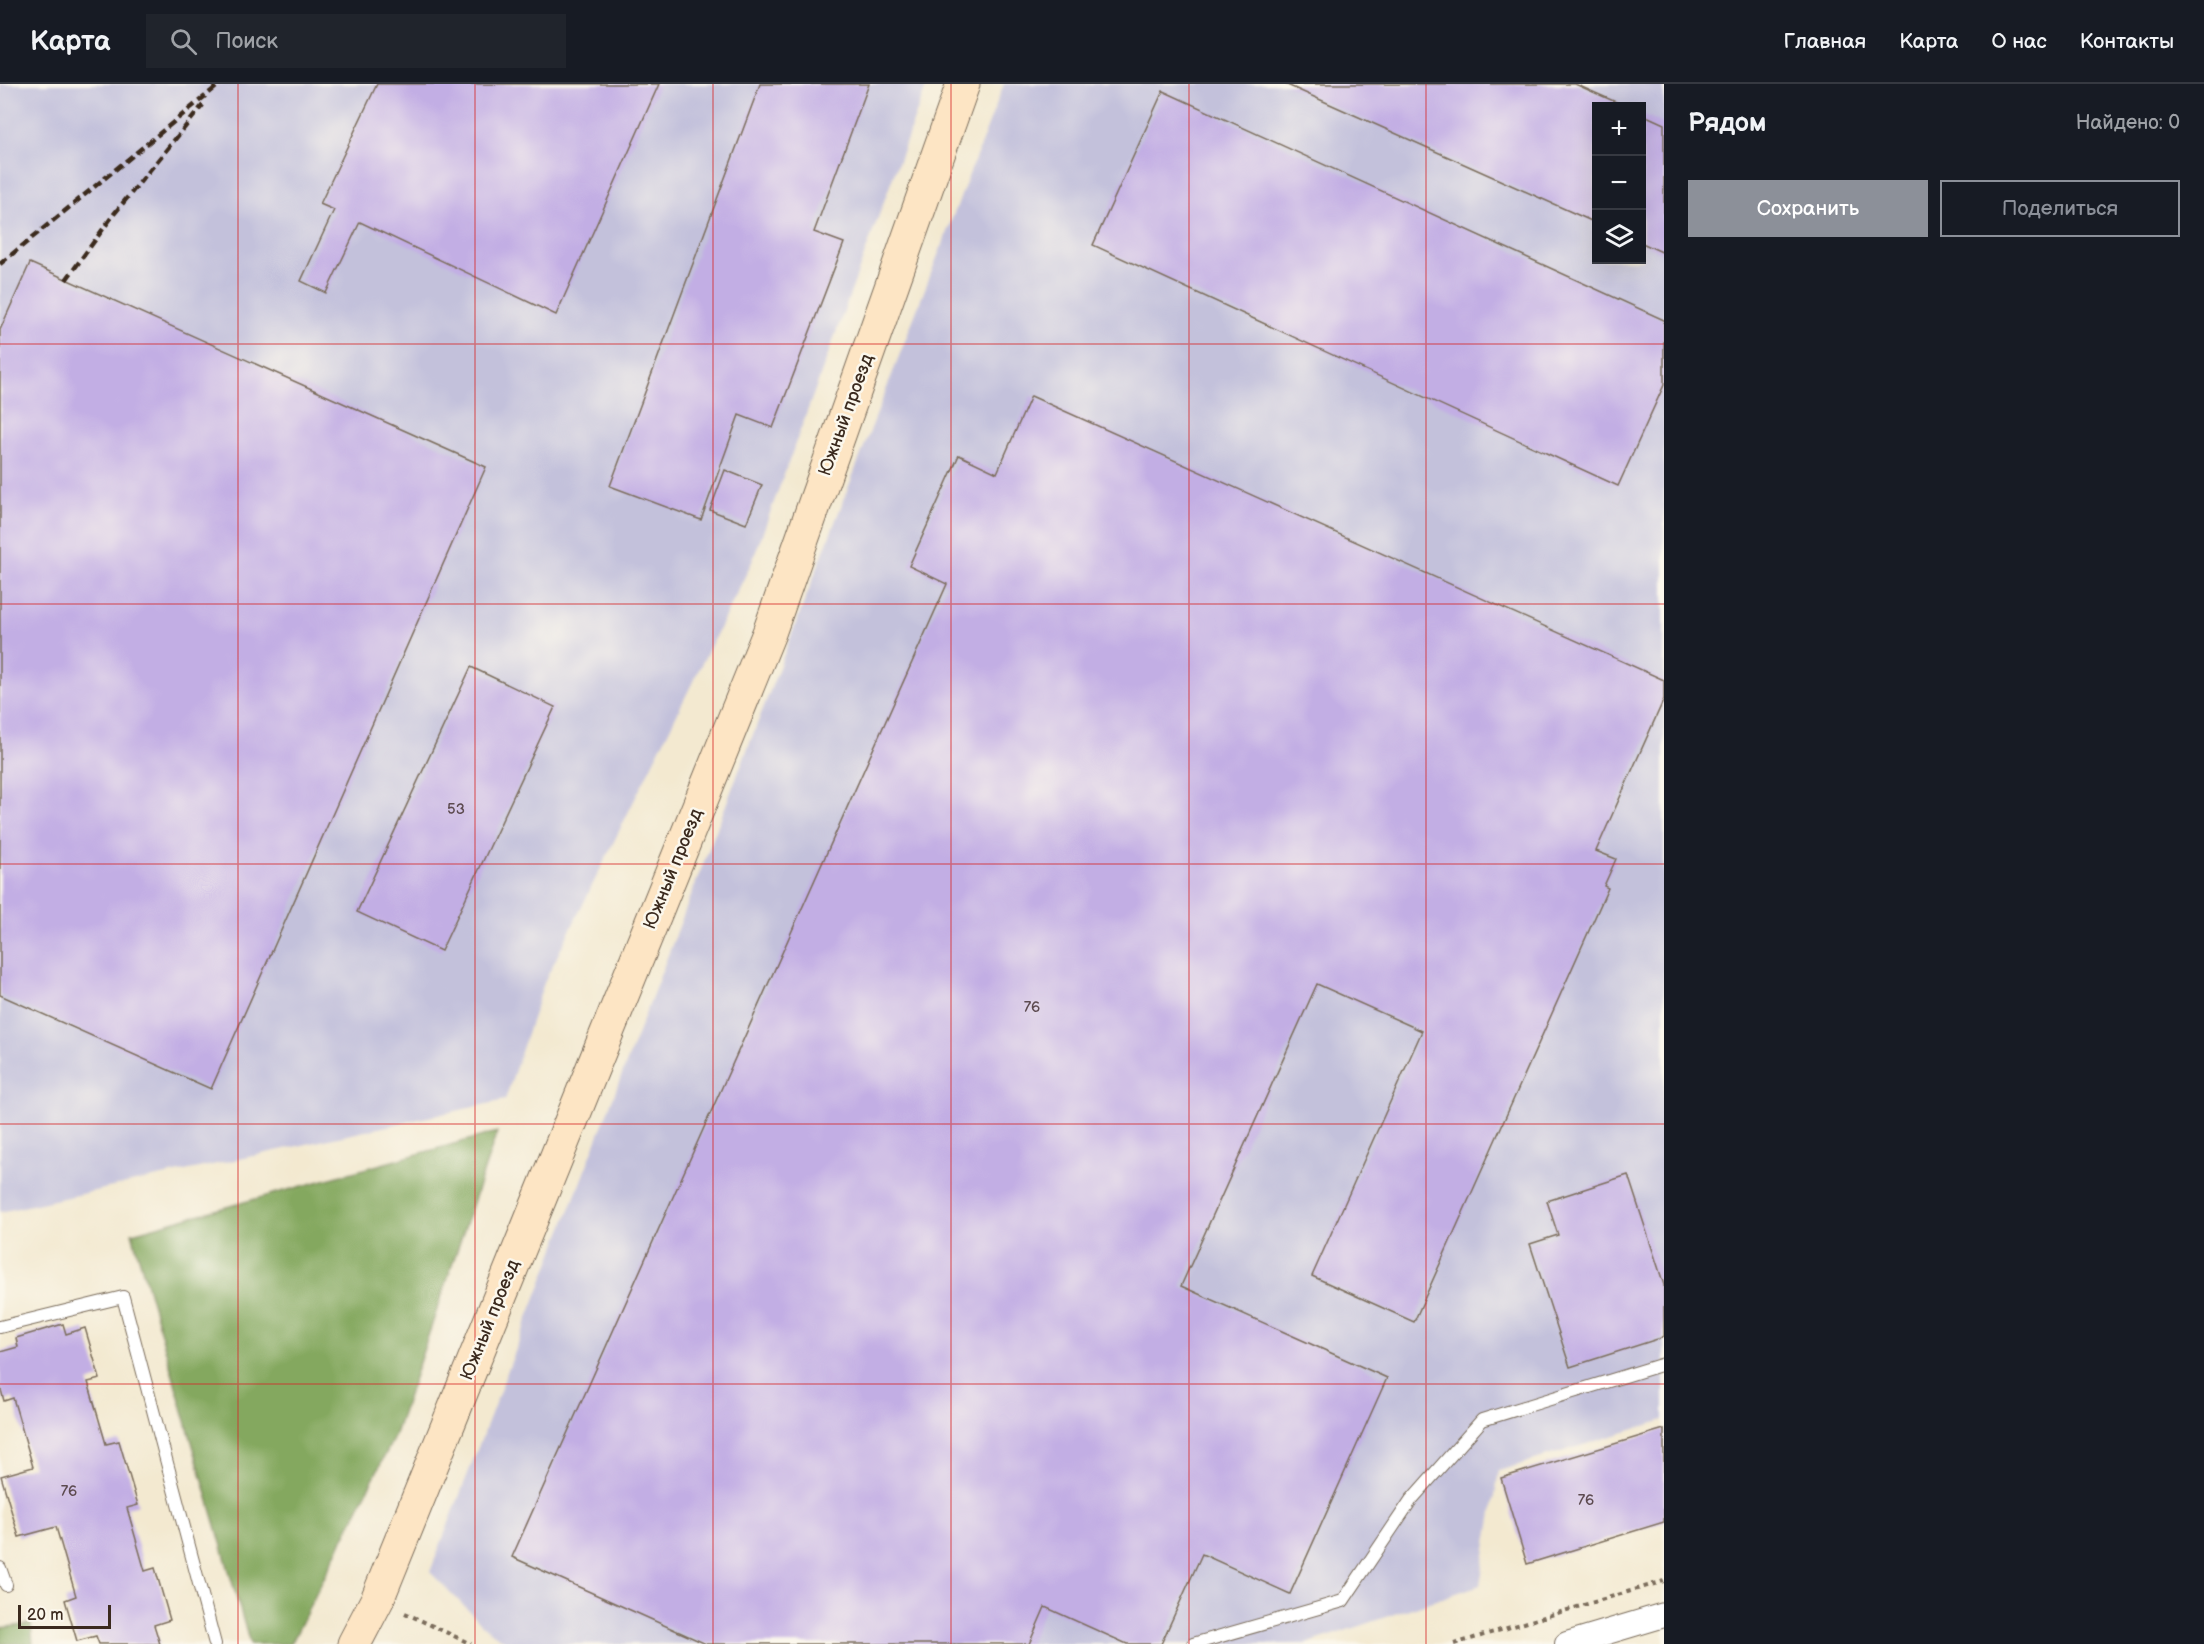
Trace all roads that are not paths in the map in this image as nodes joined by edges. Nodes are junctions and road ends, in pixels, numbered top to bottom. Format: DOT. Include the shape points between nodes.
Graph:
graph roads {
  1 [pos="963,84"];
  2 [pos="0,1327"];
  3 [pos="1664,1364"];
  4 [pos="0,1568"];
  5 [pos="6,1585"];
  6 [pos="1664,1615"];
  7 [pos="215,1644"];
  8 [pos="354,1644"];
  9 [pos="1193,1644"];
  10 [pos="1567,1644"];
  1 -- 8 [label="main road, Южный проезд" via="769,633 377,1600"];
  2 -- 7 [label="lane" via="123,1297"];
  3 -- 9 [label="lane" via="1482,1420 1411,1500 1343,1601"];
  4 -- 5 [label="lane"];
  6 -- 10 [label="street"];
}
